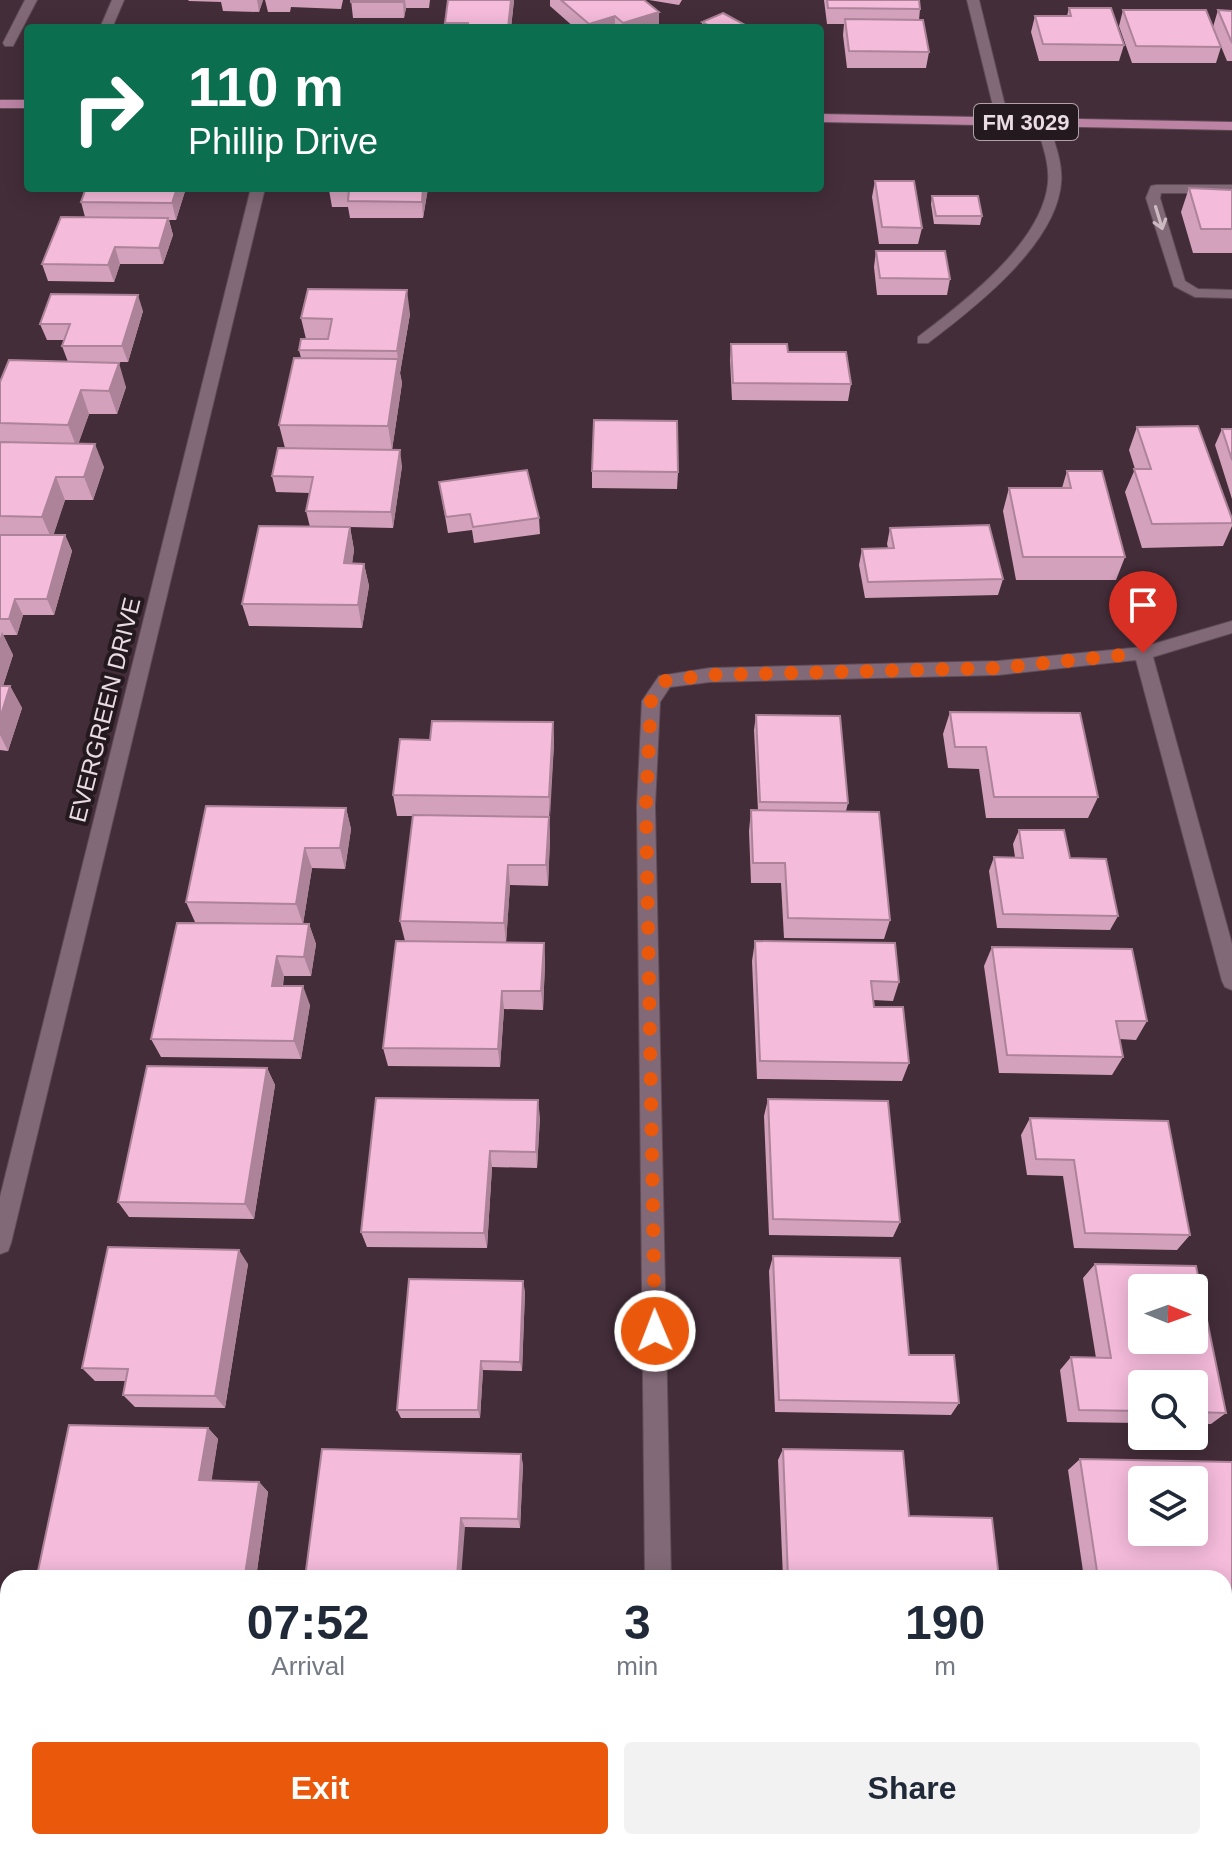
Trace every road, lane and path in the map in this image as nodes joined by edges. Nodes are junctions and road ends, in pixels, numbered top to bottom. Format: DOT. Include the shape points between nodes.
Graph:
graph roads {
  1 [pos="31,0"];
  2 [pos="118,0"];
  3 [pos="973,0"];
  4 [pos="108,24"];
  5 [pos="9,43"];
  6 [pos="0,104"];
  7 [pos="24,104"];
  8 [pos="824,118"];
  9 [pos="1003,122"];
  10 [pos="1042,122"];
  11 [pos="1232,126"];
  12 [pos="1232,189"];
  13 [pos="257,192"];
  14 [pos="1232,294"];
  15 [pos="923,340"];
  16 [pos="1232,627"];
  17 [pos="1143,653"];
  18 [pos="1232,981"];
  19 [pos="0,1243"];
  20 [pos="658,1570"];
  1 -- 5 [label="street"];
  2 -- 4 [label="street"];
  3 -- 9 [label="street"];
  6 -- 7 [label="main road"];
  8 -- 9 [label="main road, FM 3029"];
  9 -- 10 [label="main road, FM 3029"];
  10 -- 11 [label="main road, FM 3029"];
  10 -- 15 [label="street" via="1054,166 1054,189 1044,218 985,286"];
  12 -- 14 [label="street, one-way" via="1156,189 1153,198 1179,283 1195,293"];
  13 -- 19 [label="street, EVERGREEN DRIVE"];
  16 -- 17 [label="street"];
  17 -- 18 [label="street"];
  17 -- 20 [label="street" via="998,668 710,675 665,681 651,701 646,806"];
}
